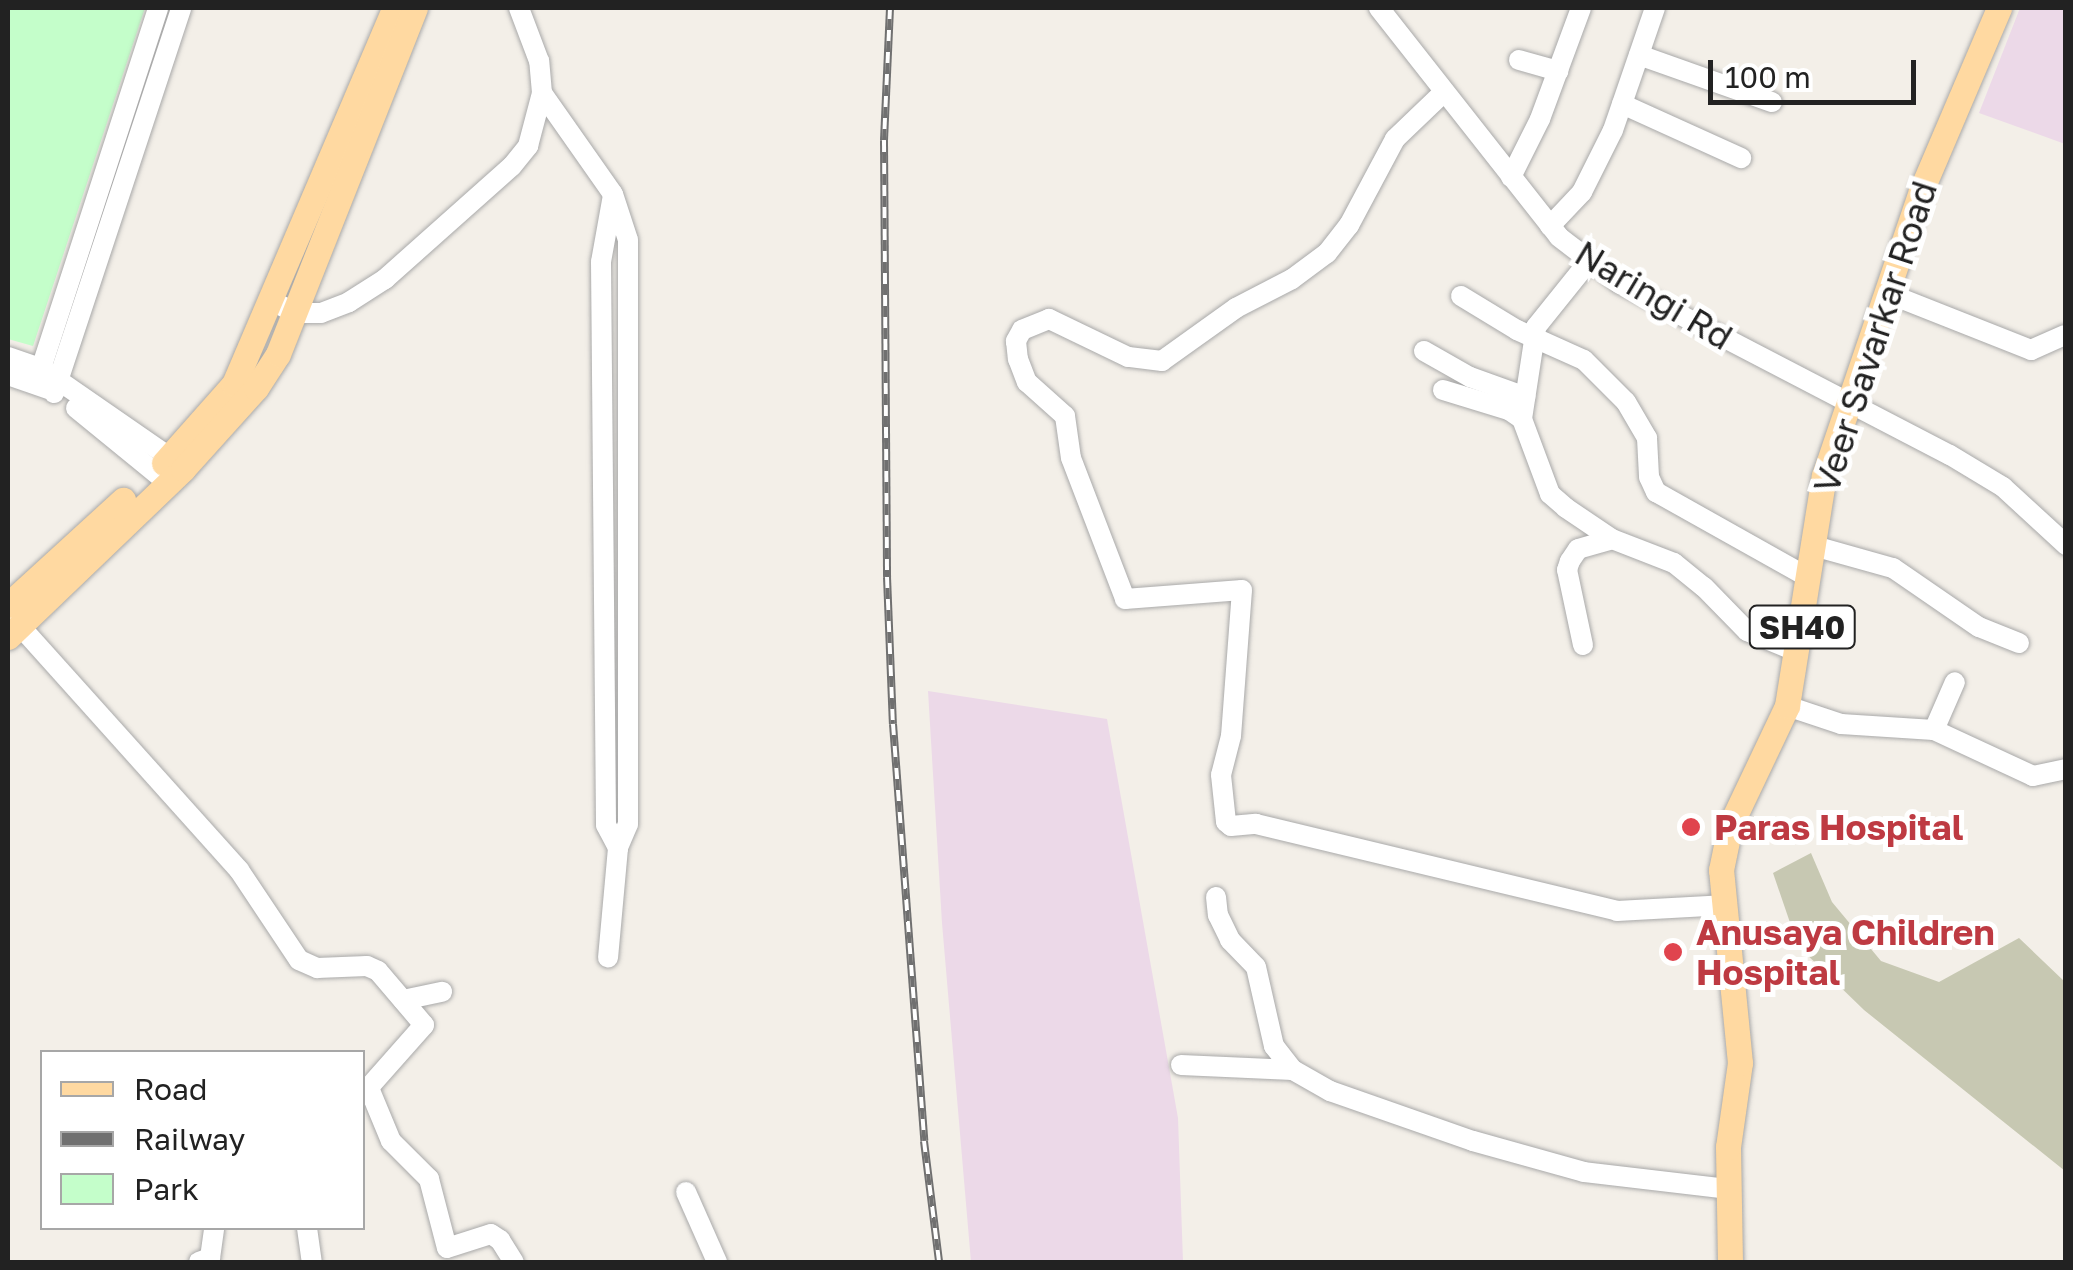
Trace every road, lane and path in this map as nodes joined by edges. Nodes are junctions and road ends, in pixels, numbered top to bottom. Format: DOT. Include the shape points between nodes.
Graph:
graph roads {
  1 [pos="158,8"];
  2 [pos="181,8"];
  3 [pos="394,8"];
  4 [pos="414,8"];
  5 [pos="519,8"];
  6 [pos="1379,8"];
  7 [pos="1582,8"];
  8 [pos="1656,8"];
  9 [pos="1999,8"];
  10 [pos="1639,55"];
  11 [pos="1520,60"];
  12 [pos="1558,71"];
  13 [pos="1444,92"];
  14 [pos="542,93"];
  15 [pos="1772,102"];
  16 [pos="1622,104"];
  17 [pos="1740,158"];
  18 [pos="1511,177"];
  19 [pos="614,194"];
  20 [pos="1550,226"];
  21 [pos="314,232"];
  22 [pos="1590,260"];
  23 [pos="1887,293"];
  24 [pos="1462,296"];
  25 [pos="283,306"];
  26 [pos="2064,335"];
  27 [pos="1534,338"];
  28 [pos="1424,351"];
  29 [pos="8,358"];
  30 [pos="8,375"];
  31 [pos="48,382"];
  32 [pos="1443,390"];
  33 [pos="1526,397"];
  34 [pos="1850,403"];
  35 [pos="1522,419"];
  36 [pos="169,470"];
  37 [pos="1612,539"];
  38 [pos="2066,544"];
  39 [pos="1814,546"];
  40 [pos="630,572"];
  41 [pos="607,573"];
  42 [pos="1809,578"];
  43 [pos="11,620"];
  44 [pos="2019,643"];
  45 [pos="1583,644"];
  46 [pos="1798,652"];
  47 [pos="1954,682"];
  48 [pos="1787,706"];
  49 [pos="1934,730"];
  50 [pos="2066,770"];
  51 [pos="618,848"];
  52 [pos="1216,897"];
  53 [pos="1726,905"];
  54 [pos="608,958"];
  55 [pos="442,992"];
  56 [pos="403,1000"];
  57 [pos="1181,1065"];
  58 [pos="1293,1070"];
  59 [pos="366,1092"];
  60 [pos="1728,1189"];
  61 [pos="686,1192"];
  62 [pos="214,1230"];
  63 [pos="307,1230"];
  64 [pos="199,1262"];
  65 [pos="312,1262"];
  66 [pos="514,1262"];
  67 [pos="717,1262"];
  68 [pos="1730,1262"];
  1 -- 31 [label="street"];
  2 -- 31 [label="street"];
  3 -- 21 [label="main road"];
  4 -- 21 [label="main road"];
  5 -- 14 [label="street" via="539,61"];
  6 -- 13 [label="street, Naringi Rd"];
  7 -- 12 [label="street"];
  8 -- 10 [label="street"];
  9 -- 23 [label="main road, Veer Savarkar Road / SH40" via="1921,192"];
  10 -- 15 [label="street"];
  10 -- 16 [label="street"];
  11 -- 12 [label="street"];
  12 -- 18 [label="street"];
  13 -- 18 [label="street, Naringi Rd"];
  13 -- 53 [label="street" via="1395,139 1350,225 1327,253 1162,362 1128,357 1049,319 1022,330 1018,360 1027,382 1065,416 1071,458 1125,599 1242,590 1222,776 1231,826 1256,824 1617,911"];
  14 -- 19 [label="street"];
  14 -- 25 [label="street" via="528,146 465,211 385,278 321,313"];
  16 -- 17 [label="street"];
  16 -- 20 [label="street" via="1582,192"];
  18 -- 20 [label="street, Naringi Rd"];
  19 -- 40 [label="street" via="628,240"];
  19 -- 41 [label="street" via="602,262"];
  20 -- 22 [label="street, Naringi Rd"];
  21 -- 25 [label="main road"];
  22 -- 27 [label="street"];
  22 -- 34 [label="street, Naringi Rd" via="1619,283"];
  23 -- 26 [label="street" via="2031,350"];
  23 -- 34 [label="main road, Veer Savarkar Road / SH40"];
  24 -- 27 [label="street"];
  25 -- 36 [label="main road" via="278,354 256,388"];
  27 -- 33 [label="street"];
  27 -- 42 [label="street" via="1584,360 1626,402 1647,438 1656,492"];
  28 -- 33 [label="street"];
  29 -- 31 [label="street"];
  30 -- 31 [label="street"];
  31 -- 36 [label="street"];
  32 -- 35 [label="street"];
  33 -- 35 [label="street"];
  34 -- 38 [label="street, Naringi Rd" via="2003,488"];
  34 -- 39 [label="main road, Veer Savarkar Road / SH40" via="1824,476"];
  35 -- 37 [label="street" via="1550,494"];
  36 -- 43 [label="main road"];
  37 -- 45 [label="street" via="1578,550 1567,570"];
  37 -- 46 [label="street" via="1674,563 1746,631"];
  39 -- 42 [label="main road, Veer Savarkar Road / SH40"];
  39 -- 44 [label="street" via="1894,568 1979,627"];
  40 -- 41 [label="street"];
  40 -- 51 [label="street" via="628,824"];
  41 -- 51 [label="street" via="606,825"];
  42 -- 46 [label="main road, Veer Savarkar Road / SH40"];
  43 -- 56 [label="street" via="240,870 300,960 317,968 367,966"];
  46 -- 48 [label="main road, Veer Savarkar Road / SH40"];
  47 -- 49 [label="street"];
  48 -- 49 [label="street" via="1841,724"];
  48 -- 53 [label="main road, Veer Savarkar Road / SH40" via="1730,826 1722,870"];
  49 -- 50 [label="street" via="2023,773"];
  51 -- 54 [label="street"];
  52 -- 58 [label="street" via="1230,940 1256,967 1274,1046"];
  53 -- 60 [label="main road, Veer Savarkar Road / SH40" via="1740,1063"];
  55 -- 56 [label="street"];
  56 -- 59 [label="street" via="424,1025"];
  57 -- 58 [label="street"];
  58 -- 60 [label="street" via="1348,1098 1584,1172"];
  59 -- 66 [label="street" via="392,1142 429,1179 448,1248 491,1234"];
  60 -- 68 [label="main road, Veer Savarkar Road / SH40"];
  61 -- 67 [label="street"];
  62 -- 64 [label="street" via="210,1258"];
  63 -- 65 [label="street"];
}
